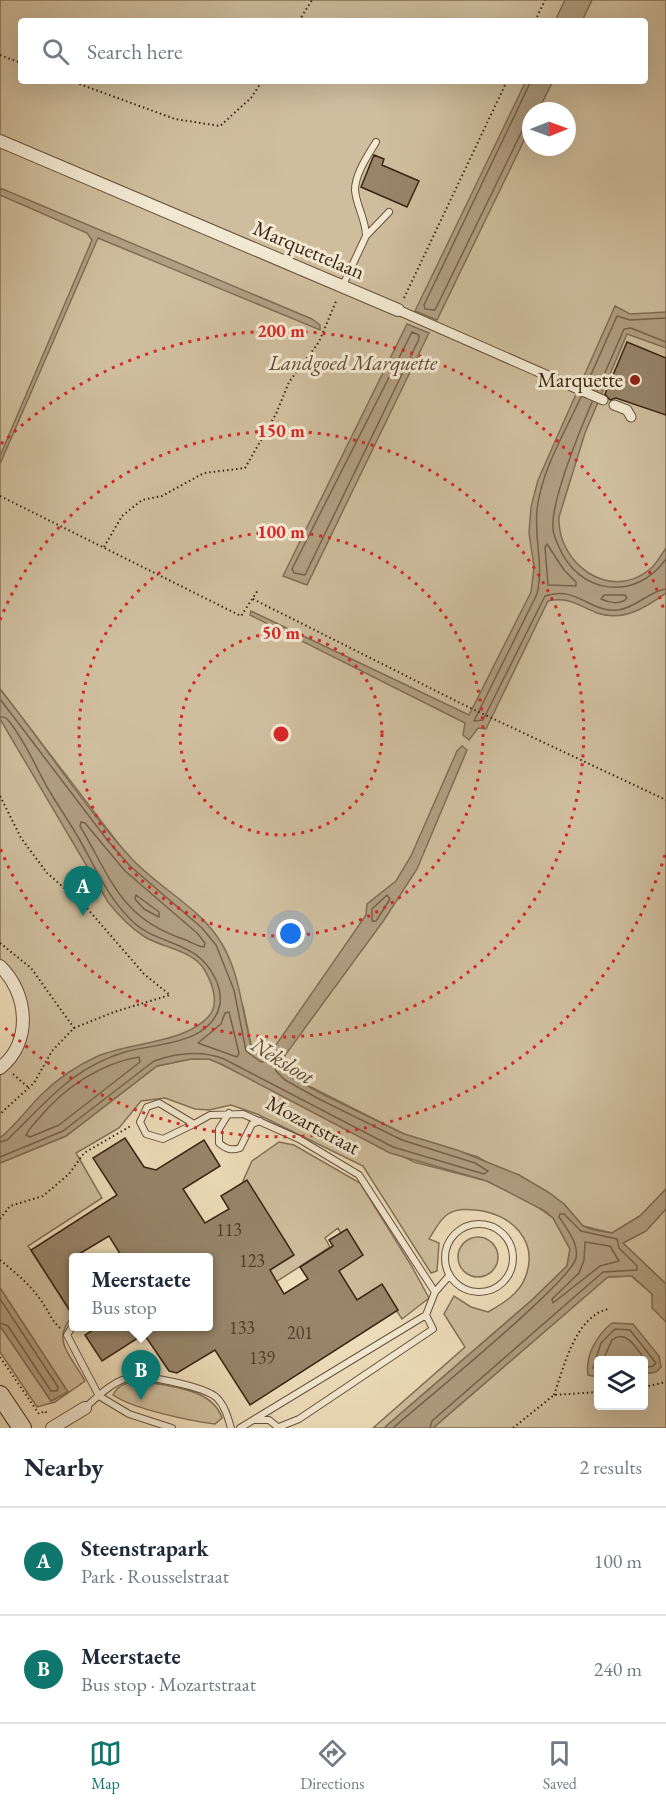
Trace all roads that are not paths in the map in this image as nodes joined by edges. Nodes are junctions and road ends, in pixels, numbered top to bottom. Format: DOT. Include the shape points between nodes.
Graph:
graph roads {
  1 [pos="0,141"];
  2 [pos="376,142"];
  3 [pos="389,212"];
  4 [pos="366,236"];
  5 [pos="343,285"];
  6 [pos="398,310"];
  7 [pos="602,399"];
  8 [pos="614,405"];
  9 [pos="631,417"];
  10 [pos="0,966"];
  11 [pos="1,1067"];
  12 [pos="229,1113"];
  13 [pos="260,1121"];
  14 [pos="194,1124"];
  15 [pos="449,1276"];
  16 [pos="435,1292"];
  17 [pos="426,1315"];
  18 [pos="69,1331"];
  19 [pos="0,1395"];
  20 [pos="99,1396"];
  21 [pos="85,1408"];
  22 [pos="254,1420"];
  23 [pos="54,1427"];
  24 [pos="22,1428"];
  25 [pos="172,1428"];
  26 [pos="231,1428"];
  27 [pos="240,1428"];
  28 [pos="279,1428"];
  1 -- 5 [label="street, Marquettelaan"];
  2 -- 4 [label="lane" via="355,191 366,223"];
  3 -- 4 [label="lane"];
  4 -- 5 [label="lane"];
  5 -- 6 [label="street, Marquettelaan"];
  6 -- 7 [label="street, Marquettelaan"];
  8 -- 9 [label="street" via="627,410"];
  10 -- 11 [label="street" via="15,984 23,1013 18,1044"];
  12 -- 13 [label="lane, Mozartstraat"];
  12 -- 13 [label="lane" via="219,1129 219,1143 226,1149 240,1148 252,1124"];
  12 -- 14 [label="lane, Mozartstraat" via="210,1115"];
  13 -- 16 [label="lane, Mozartstraat" via="359,1175"];
  14 -- 14 [label="lane, Mozartstraat" via="159,1103 147,1107 140,1122 146,1134 163,1139"];
  15 -- 15 [label="lane" via="462,1288 480,1293 497,1288 510,1275 514,1257 509,1239 496,1227 478,1222 461,1227 448,1240 444,1258"];
  15 -- 16 [label="lane"];
  16 -- 17 [label="lane"];
  17 -- 22 [label="lane"];
  17 -- 28 [label="lane" via="433,1329 299,1419"];
  18 -- 20 [label="lane" via="66,1335"];
  19 -- 24 [label="main road"];
  20 -- 21 [label="lane"];
  20 -- 25 [label="lane" via="129,1414"];
  20 -- 26 [label="lane" via="118,1381 143,1376 208,1391 219,1400"];
  21 -- 23 [label="street"];
  22 -- 27 [label="lane"];
  22 -- 28 [label="lane" via="269,1420"];
}
